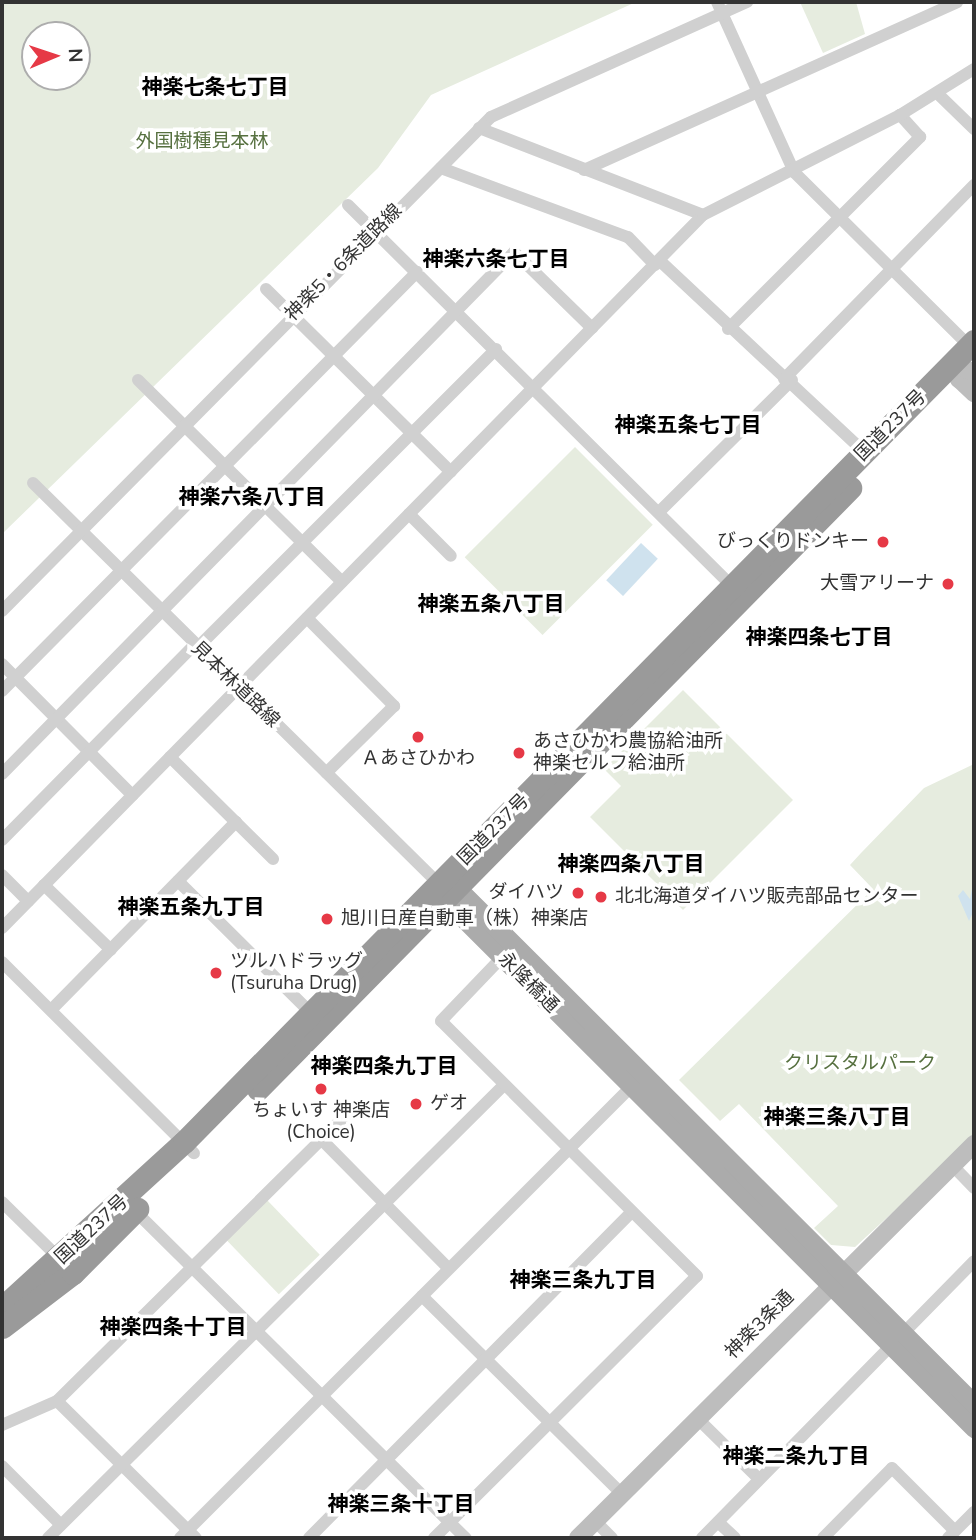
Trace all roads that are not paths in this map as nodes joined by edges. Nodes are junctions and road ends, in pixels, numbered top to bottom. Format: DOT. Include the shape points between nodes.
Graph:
graph roads {
  1 [pos="747,2"];
  2 [pos="957,2"];
  3 [pos="719,8"];
  4 [pos="974,69"];
  5 [pos="758,91"];
  6 [pos="937,93"];
  7 [pos="900,115"];
  8 [pos="479,128"];
  9 [pos="974,129"];
  10 [pos="441,168"];
  11 [pos="584,170"];
  12 [pos="794,172"];
  13 [pos="974,185"];
  14 [pos="348,205"];
  15 [pos="703,215"];
  16 [pos="839,218"];
  17 [pos="376,232"];
  18 [pos="657,262"];
  19 [pos="890,269"];
  20 [pos="416,272"];
  21 [pos="266,289"];
  22 [pos="457,310"];
  23 [pos="292,315"];
  24 [pos="592,328"];
  25 [pos="728,330"];
  26 [pos="496,349"];
  27 [pos="333,356"];
  28 [pos="969,364"];
  29 [pos="138,380"];
  30 [pos="788,380"];
  31 [pos="534,387"];
  32 [pos="373,395"];
  33 [pos="185,426"];
  34 [pos="412,433"];
  35 [pos="865,453"];
  36 [pos="225,466"];
  37 [pos="451,472"];
  38 [pos="33,483"];
  39 [pos="265,505"];
  40 [pos="660,511"];
  41 [pos="409,514"];
  42 [pos="81,532"];
  43 [pos="303,542"];
  44 [pos="451,556"];
  45 [pos="120,571"];
  46 [pos="342,582"];
  47 [pos="737,591"];
  48 [pos="2,611"];
  49 [pos="161,612"];
  50 [pos="307,618"];
  51 [pos="196,647"];
  52 [pos="2,664"];
  53 [pos="15,678"];
  54 [pos="239,687"];
  55 [pos="2,691"];
  56 [pos="56,718"];
  57 [pos="88,752"];
  58 [pos="170,757"];
  59 [pos="326,773"];
  60 [pos="2,774"];
  61 [pos="132,795"];
  62 [pos="236,822"];
  63 [pos="2,840"];
  64 [pos="272,859"];
  65 [pos="2,875"];
  66 [pos="178,881"];
  67 [pos="44,885"];
  68 [pos="448,892"];
  69 [pos="28,901"];
  70 [pos="2,928"];
  71 [pos="111,950"];
  72 [pos="508,951"];
  73 [pos="2,962"];
  74 [pos="51,1010"];
  75 [pos="317,1020"];
  76 [pos="637,1080"];
  77 [pos="505,1085"];
  78 [pos="347,1114"];
  79 [pos="321,1139"];
  80 [pos="974,1144"];
  81 [pos="189,1147"];
  82 [pos="569,1148"];
  83 [pos="952,1165"];
  84 [pos="974,1188"];
  85 [pos="383,1201"];
  86 [pos="2,1202"];
  87 [pos="130,1206"];
  88 [pos="632,1212"];
  89 [pos="974,1261"];
  90 [pos="67,1266"];
  91 [pos="192,1267"];
  92 [pos="449,1269"];
  93 [pos="835,1278"];
  94 [pos="422,1296"];
  95 [pos="2,1308"];
  96 [pos="2,1327"];
  97 [pos="256,1328"];
  98 [pos="898,1340"];
  99 [pos="486,1359"];
  100 [pos="323,1395"];
  101 [pos="57,1401"];
  102 [pos="974,1404"];
  103 [pos="697,1418"];
  104 [pos="550,1423"];
  105 [pos="2,1425"];
  106 [pos="974,1428"];
  107 [pos="386,1459"];
  108 [pos="2,1466"];
  109 [pos="120,1466"];
  110 [pos="759,1479"];
  111 [pos="622,1494"];
  112 [pos="974,1512"];
  113 [pos="595,1521"];
  114 [pos="450,1522"];
  115 [pos="718,1522"];
  116 [pos="61,1525"];
  117 [pos="951,1535"];
  118 [pos="188,1536"];
  119 [pos="48,1538"];
  120 [pos="309,1538"];
  121 [pos="434,1538"];
  122 [pos="466,1538"];
  123 [pos="578,1538"];
  124 [pos="612,1538"];
  125 [pos="702,1538"];
  126 [pos="735,1538"];
  127 [pos="823,1538"];
  1 -- 3 [label="street, 神楽5・6条道路線"];
  2 -- 5 [label="street"];
  3 -- 5 [label="street"];
  3 -- 8 [label="street, 神楽5・6条道路線" via="491,117"];
  4 -- 6 [label="street"];
  5 -- 11 [label="street"];
  5 -- 12 [label="street"];
  6 -- 7 [label="street"];
  6 -- 9 [label="street"];
  7 -- 12 [label="street"];
  7 -- 16 [label="street" via="920,137"];
  8 -- 10 [label="street, 神楽5・6条道路線"];
  8 -- 11 [label="street"];
  10 -- 17 [label="street, 神楽5・6条道路線"];
  10 -- 18 [label="street" via="628,237"];
  11 -- 15 [label="street"];
  12 -- 15 [label="street"];
  12 -- 16 [label="street"];
  13 -- 19 [label="street"];
  14 -- 17 [label="street"];
  15 -- 18 [label="street"];
  16 -- 19 [label="street"];
  16 -- 25 [label="street"];
  17 -- 20 [label="street"];
  17 -- 23 [label="street, 神楽5・6条道路線"];
  18 -- 24 [label="street"];
  18 -- 25 [label="street"];
  19 -- 28 [label="street"];
  19 -- 30 [label="street"];
  20 -- 22 [label="street"];
  20 -- 27 [label="street"];
  21 -- 23 [label="street"];
  22 -- 24 [label="street" via="514,252"];
  22 -- 26 [label="street"];
  22 -- 32 [label="street"];
  23 -- 27 [label="street"];
  23 -- 33 [label="street, 神楽5・6条道路線"];
  24 -- 31 [label="street"];
  25 -- 30 [label="street"];
  26 -- 31 [label="street"];
  26 -- 34 [label="street"];
  27 -- 32 [label="street"];
  27 -- 36 [label="street"];
  28 -- 35 [label="highway, 国道237号"];
  28 -- 47 [label="highway, 国道237号"];
  29 -- 33 [label="street"];
  30 -- 35 [label="street"];
  30 -- 40 [label="street"];
  31 -- 37 [label="street"];
  31 -- 40 [label="street"];
  32 -- 34 [label="street"];
  32 -- 39 [label="street"];
  33 -- 36 [label="street"];
  33 -- 42 [label="street, 神楽5・6条道路線"];
  34 -- 37 [label="street"];
  34 -- 43 [label="street"];
  35 -- 47 [label="highway, 国道237号"];
  36 -- 39 [label="street"];
  36 -- 45 [label="street"];
  37 -- 41 [label="street"];
  38 -- 42 [label="street, 見本林道路線"];
  39 -- 43 [label="street"];
  39 -- 49 [label="street"];
  40 -- 47 [label="street"];
  41 -- 44 [label="street"];
  41 -- 46 [label="street"];
  42 -- 45 [label="street, 見本林道路線"];
  42 -- 48 [label="street, 神楽5・6条道路線"];
  43 -- 46 [label="street"];
  43 -- 51 [label="street"];
  45 -- 49 [label="street, 見本林道路線"];
  45 -- 53 [label="street"];
  46 -- 50 [label="street"];
  47 -- 68 [label="highway, 国道237号"];
  49 -- 51 [label="street, 見本林道路線"];
  49 -- 56 [label="street"];
  50 -- 54 [label="street"];
  50 -- 59 [label="street" via="394,706"];
  51 -- 54 [label="street, 見本林道路線"];
  51 -- 57 [label="street"];
  52 -- 53 [label="street"];
  53 -- 55 [label="street"];
  53 -- 56 [label="street"];
  54 -- 58 [label="street"];
  54 -- 59 [label="street, 見本林道路線"];
  56 -- 57 [label="street"];
  56 -- 60 [label="street"];
  57 -- 61 [label="street"];
  57 -- 63 [label="street"];
  58 -- 61 [label="street"];
  58 -- 62 [label="street"];
  59 -- 68 [label="street, 見本林道路線"];
  61 -- 67 [label="street"];
  62 -- 64 [label="street"];
  62 -- 66 [label="street"];
  65 -- 69 [label="street"];
  66 -- 71 [label="street"];
  66 -- 75 [label="street"];
  67 -- 69 [label="street"];
  67 -- 71 [label="street"];
  68 -- 72 [label="main road, 永隆橋通"];
  68 -- 75 [label="highway, 国道237号"];
  69 -- 70 [label="street"];
  71 -- 74 [label="street"];
  72 -- 76 [label="main road, 永隆橋通"];
  72 -- 77 [label="street" via="441,1021"];
  73 -- 74 [label="street"];
  74 -- 81 [label="street"];
  75 -- 81 [label="highway, 国道237号"];
  76 -- 82 [label="street"];
  76 -- 93 [label="main road, 永隆橋通"];
  77 -- 82 [label="street"];
  77 -- 85 [label="street"];
  78 -- 79 [label="street"];
  79 -- 85 [label="street"];
  79 -- 91 [label="street"];
  80 -- 83 [label="street, 神楽3条通"];
  81 -- 87 [label="highway, 国道237号"];
  82 -- 88 [label="street"];
  82 -- 92 [label="street"];
  83 -- 84 [label="street"];
  83 -- 93 [label="street, 神楽3条通"];
  85 -- 92 [label="street"];
  85 -- 97 [label="street"];
  86 -- 90 [label="street"];
  87 -- 90 [label="highway, 国道237号"];
  87 -- 91 [label="street"];
  88 -- 99 [label="street"];
  88 -- 104 [label="street" via="697,1276"];
  89 -- 98 [label="street"];
  90 -- 95 [label="highway, 国道237号"];
  90 -- 96 [label="highway, 国道237号"];
  91 -- 97 [label="street"];
  91 -- 101 [label="street"];
  92 -- 94 [label="street"];
  93 -- 98 [label="main road, 永隆橋通"];
  93 -- 103 [label="street, 神楽3条通"];
  94 -- 99 [label="street"];
  94 -- 100 [label="street"];
  97 -- 100 [label="street"];
  97 -- 109 [label="street"];
  98 -- 102 [label="main road, 永隆橋通"];
  98 -- 106 [label="main road, 永隆橋通"];
  98 -- 110 [label="street"];
  99 -- 104 [label="street"];
  99 -- 107 [label="street"];
  100 -- 107 [label="street"];
  100 -- 118 [label="street"];
  101 -- 105 [label="street"];
  101 -- 109 [label="street"];
  103 -- 110 [label="street"];
  103 -- 111 [label="street, 神楽3条通"];
  104 -- 111 [label="street"];
  104 -- 114 [label="street"];
  107 -- 114 [label="street"];
  107 -- 120 [label="street"];
  108 -- 116 [label="street"];
  109 -- 116 [label="street"];
  109 -- 118 [label="street"];
  110 -- 115 [label="street"];
  111 -- 113 [label="street, 神楽3条通"];
  112 -- 117 [label="street"];
  113 -- 123 [label="street, 神楽3条通"];
  113 -- 124 [label="street"];
  114 -- 121 [label="street"];
  114 -- 122 [label="street"];
  115 -- 125 [label="street"];
  115 -- 126 [label="street"];
  116 -- 119 [label="street"];
  117 -- 127 [label="street" via="892,1468"];
}
